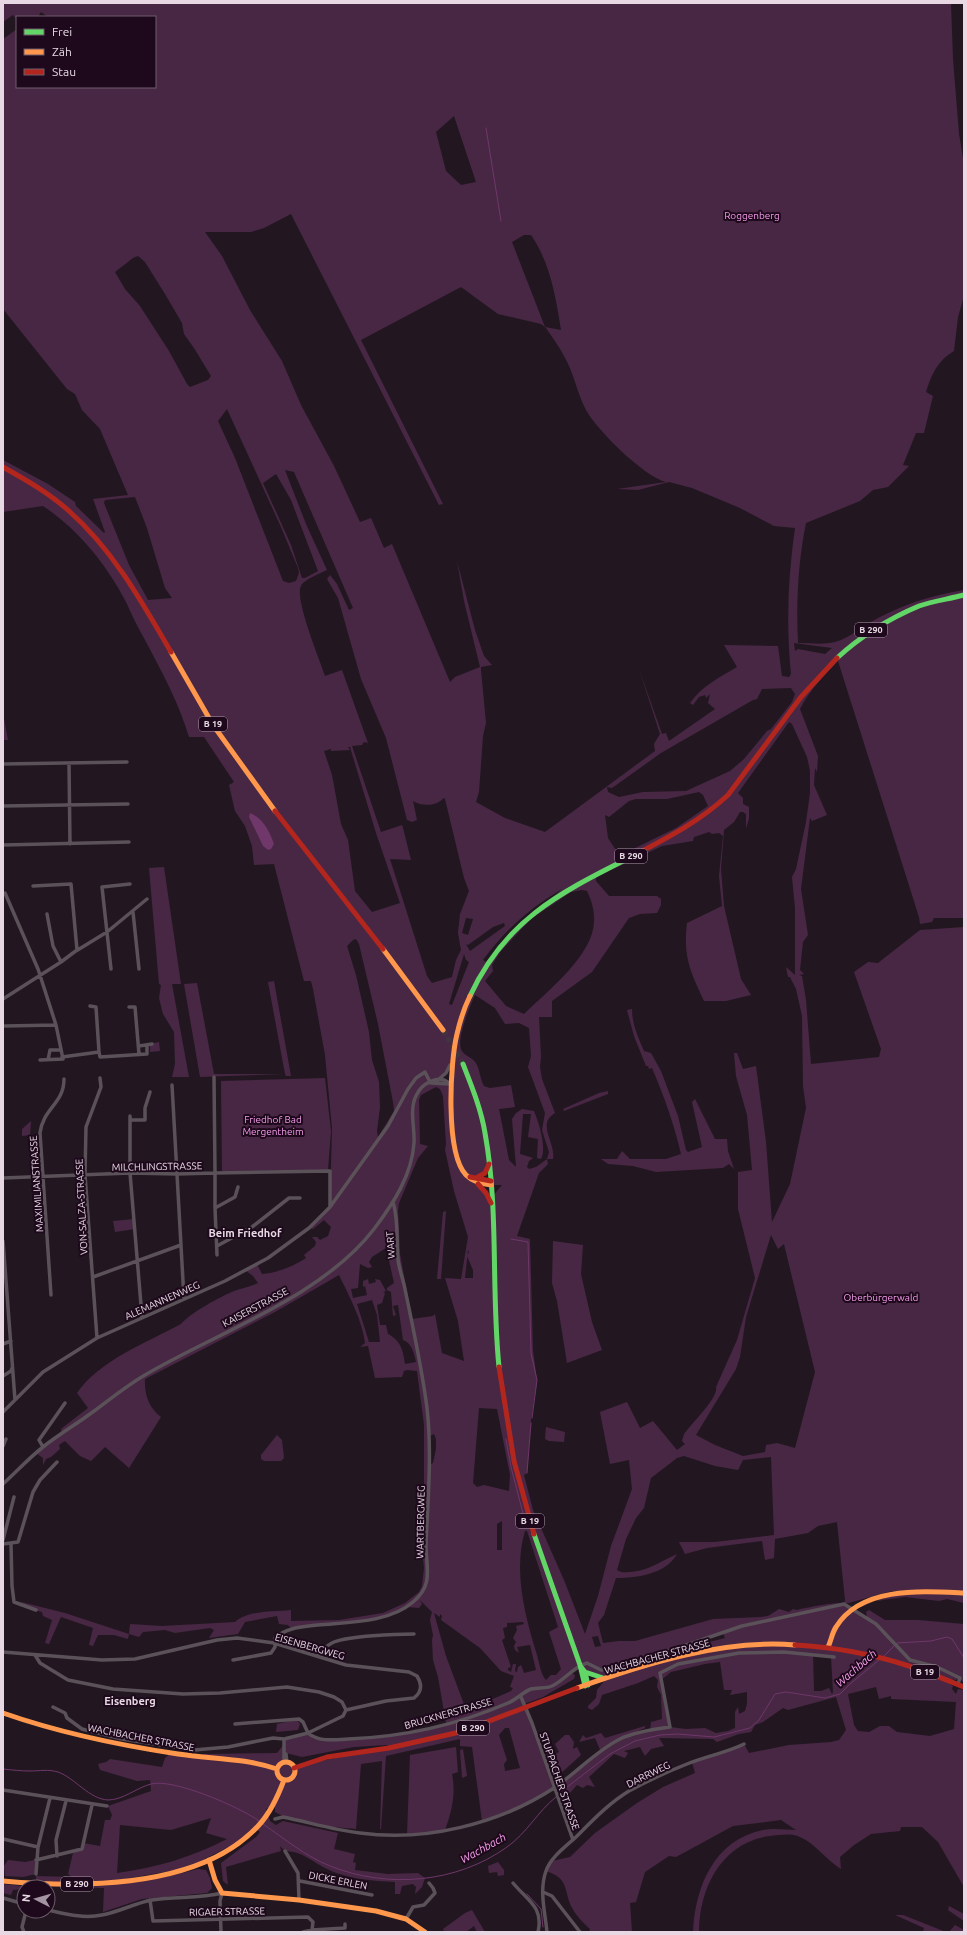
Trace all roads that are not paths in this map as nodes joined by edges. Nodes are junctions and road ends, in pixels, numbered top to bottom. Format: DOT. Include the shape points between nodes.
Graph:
graph roads {
  1 [pos="3,467"];
  2 [pos="964,594"];
  3 [pos="127,762"];
  4 [pos="68,763"];
  5 [pos="3,764"];
  6 [pos="128,804"];
  7 [pos="70,805"];
  8 [pos="3,806"];
  9 [pos="129,842"];
  10 [pos="70,844"];
  11 [pos="3,845"];
  12 [pos="130,884"];
  13 [pos="33,886"];
  14 [pos="5,893"];
  15 [pos="147,899"];
  16 [pos="133,912"];
  17 [pos="47,914"];
  18 [pos="107,932"];
  19 [pos="77,948"];
  20 [pos="61,962"];
  21 [pos="111,969"];
  22 [pos="139,969"];
  23 [pos="39,976"];
  24 [pos="3,999"];
  25 [pos="90,1006"];
  26 [pos="129,1007"];
  27 [pos="56,1025"];
  28 [pos="5,1026"];
  29 [pos="443,1030"];
  30 [pos="152,1044"];
  31 [pos="147,1045"];
  32 [pos="139,1046"];
  33 [pos="61,1050"];
  34 [pos="99,1052"];
  35 [pos="139,1054"];
  36 [pos="62,1058"];
  37 [pos="40,1060"];
  38 [pos="48,1060"];
  39 [pos="451,1064"];
  40 [pos="462,1064"];
  41 [pos="214,1077"];
  42 [pos="100,1078"];
  43 [pos="64,1079"];
  44 [pos="438,1080"];
  45 [pos="430,1082"];
  46 [pos="450,1084"];
  47 [pos="172,1085"];
  48 [pos="150,1092"];
  49 [pos="490,1160"];
  50 [pos="130,1173"];
  51 [pos="215,1173"];
  52 [pos="177,1174"];
  53 [pos="85,1175"];
  54 [pos="43,1177"];
  55 [pos="3,1178"];
  56 [pos="476,1180"];
  57 [pos="491,1183"];
  58 [pos="238,1187"];
  59 [pos="300,1198"];
  60 [pos="393,1202"];
  61 [pos="492,1205"];
  62 [pos="330,1207"];
  63 [pos="215,1208"];
  64 [pos="3,1241"];
  65 [pos="181,1245"];
  66 [pos="217,1246"];
  67 [pos="217,1254"];
  68 [pos="137,1262"];
  69 [pos="93,1277"];
  70 [pos="404,1288"];
  71 [pos="51,1295"];
  72 [pos="184,1299"];
  73 [pos="8,1305"];
  74 [pos="3,1306"];
  75 [pos="142,1317"];
  76 [pos="97,1338"];
  77 [pos="10,1341"];
  78 [pos="3,1344"];
  79 [pos="12,1368"];
  80 [pos="3,1376"];
  81 [pos="15,1400"];
  82 [pos="66,1403"];
  83 [pos="3,1412"];
  84 [pos="6,1439"];
  85 [pos="3,1446"];
  86 [pos="43,1447"];
  87 [pos="57,1462"];
  88 [pos="3,1484"];
  89 [pos="14,1497"];
  90 [pos="3,1540"];
  91 [pos="3,1544"];
  92 [pos="11,1544"];
  93 [pos="964,1593"];
  94 [pos="852,1608"];
  95 [pos="36,1610"];
  96 [pos="414,1634"];
  97 [pos="274,1643"];
  98 [pos="828,1647"];
  99 [pos="3,1652"];
  100 [pos="35,1655"];
  101 [pos="316,1655"];
  102 [pos="834,1657"];
  103 [pos="233,1660"];
  104 [pos="580,1665"];
  105 [pos="583,1674"];
  106 [pos="605,1678"];
  107 [pos="958,1684"];
  108 [pos="586,1686"];
  109 [pos="964,1687"];
  110 [pos="574,1691"];
  111 [pos="521,1697"];
  112 [pos="53,1707"];
  113 [pos="526,1709"];
  114 [pos="346,1710"];
  115 [pos="3,1713"];
  116 [pos="235,1724"];
  117 [pos="308,1733"];
  118 [pos="284,1739"];
  119 [pos="744,1744"];
  120 [pos="286,1762"];
  121 [pos="277,1768"];
  122 [pos="294,1768"];
  123 [pos="284,1780"];
  124 [pos="555,1789"];
  125 [pos="3,1790"];
  126 [pos="50,1798"];
  127 [pos="66,1801"];
  128 [pos="92,1805"];
  129 [pos="107,1806"];
  130 [pos="275,1819"];
  131 [pos="3,1839"];
  132 [pos="573,1840"];
  133 [pos="38,1847"];
  134 [pos="285,1851"];
  135 [pos="57,1856"];
  136 [pos="36,1860"];
  137 [pos="209,1860"];
  138 [pos="36,1874"];
  139 [pos="3,1881"];
  140 [pos="300,1881"];
  141 [pos="429,1883"];
  142 [pos="513,1884"];
  143 [pos="543,1892"];
  144 [pos="222,1893"];
  145 [pos="372,1895"];
  146 [pos="3,1898"];
  147 [pos="150,1900"];
  148 [pos="299,1900"];
  149 [pos="16,1902"];
  150 [pos="56,1912"];
  151 [pos="221,1918"];
  152 [pos="24,1919"];
  153 [pos="406,1919"];
  154 [pos="345,1924"];
  155 [pos="312,1930"];
  156 [pos="24,1932"];
  157 [pos="221,1932"];
  158 [pos="303,1932"];
  159 [pos="425,1932"];
  160 [pos="538,1932"];
  161 [pos="546,1932"];
  162 [pos="580,1932"];
  1 -- 29 [label="main road, B 19" via="34,484 67,508 110,554 141,600 227,746"];
  2 -- 39 [label="main road, B 290" via="939,600 886,620 857,640 817,677 728,795 710,812 676,833 577,883 522,923 488,961 471,991 457,1028"];
  3 -- 4 [label="street"];
  4 -- 5 [label="street"];
  4 -- 7 [label="street"];
  6 -- 7 [label="street"];
  7 -- 8 [label="street"];
  7 -- 10 [label="street"];
  9 -- 10 [label="street"];
  10 -- 11 [label="street"];
  12 -- 18 [label="street" via="102,887"];
  13 -- 19 [label="street" via="71,884"];
  14 -- 23 [label="street"];
  15 -- 16 [label="street"];
  16 -- 18 [label="street"];
  16 -- 22 [label="street"];
  17 -- 20 [label="street" via="53,946"];
  18 -- 19 [label="street"];
  18 -- 21 [label="street"];
  19 -- 20 [label="street"];
  20 -- 23 [label="street"];
  23 -- 24 [label="street"];
  23 -- 27 [label="street"];
  25 -- 34 [label="street" via="96,1007"];
  26 -- 32 [label="street" via="135,1007"];
  27 -- 28 [label="street"];
  27 -- 33 [label="street"];
  30 -- 31 [label="street"];
  31 -- 32 [label="street"];
  31 -- 35 [label="street" via="147,1054"];
  32 -- 35 [label="street"];
  33 -- 36 [label="street"];
  33 -- 38 [label="street" via="50,1050"];
  34 -- 35 [label="street" via="100,1057"];
  34 -- 36 [label="street"];
  36 -- 38 [label="street"];
  37 -- 38 [label="street"];
  39 -- 44 [label="street"];
  39 -- 46 [label="main road, B 290"];
  40 -- 49 [label="main road, B 19" via="478,1102"];
  41 -- 51 [label="street, MILCHLINGSTRASSE"];
  42 -- 53 [label="street, VON-SALZA-STRASSE" via="101,1087 86,1127"];
  43 -- 54 [label="street, MAXIMILIANSTRASSE" via="60,1098 44,1116 41,1124"];
  44 -- 45 [label="street"];
  44 -- 46 [label="street" via="446,1080"];
  45 -- 46 [label="street"];
  45 -- 60 [label="street, KAISERSTRASSE" via="420,1089 414,1102 413,1153 407,1173"];
  45 -- 62 [label="street, ALEMANNENWEG" via="425,1072 411,1085 388,1126"];
  46 -- 56 [label="main road, B 290" via="456,1154 459,1165 466,1175"];
  47 -- 52 [label="street"];
  48 -- 50 [label="street" via="145,1108 145,1120 130,1118"];
  49 -- 56 [label="main road" via="485,1173"];
  49 -- 57 [label="main road, B 19"];
  50 -- 52 [label="street, MILCHLINGSTRASSE"];
  50 -- 53 [label="street, MILCHLINGSTRASSE"];
  50 -- 68 [label="street"];
  51 -- 52 [label="street, MILCHLINGSTRASSE"];
  51 -- 62 [label="street" via="330,1171"];
  51 -- 63 [label="street"];
  52 -- 65 [label="street"];
  53 -- 54 [label="street, MILCHLINGSTRASSE"];
  53 -- 69 [label="street, VON-SALZA-STRASSE"];
  54 -- 55 [label="street, MILCHLINGSTRASSE"];
  54 -- 71 [label="street, MAXIMILIANSTRASSE"];
  56 -- 57 [label="main road, B 290"];
  56 -- 61 [label="main road, B 290"];
  57 -- 61 [label="main road, B 19"];
  58 -- 63 [label="street" via="235,1197"];
  59 -- 66 [label="street" via="289,1198 252,1227"];
  60 -- 70 [label="street, WART" via="397,1221 398,1259"];
  60 -- 86 [label="street, KAISERSTRASSE" via="365,1240 329,1272 280,1304 145,1375"];
  61 -- 104 [label="main road, B 19" via="497,1347 511,1447 532,1528"];
  62 -- 72 [label="street, ALEMANNENWEG" via="309,1228 268,1258"];
  63 -- 66 [label="street"];
  64 -- 73 [label="street"];
  65 -- 68 [label="street"];
  65 -- 72 [label="street"];
  66 -- 67 [label="street"];
  68 -- 69 [label="street"];
  68 -- 75 [label="street"];
  69 -- 76 [label="street, VON-SALZA-STRASSE"];
  70 -- 97 [label="street, WARTBERGWEG" via="427,1409 428,1580 425,1589 404,1610 362,1621 296,1628 282,1632 275,1638"];
  72 -- 75 [label="street, ALEMANNENWEG"];
  73 -- 74 [label="street"];
  73 -- 77 [label="street"];
  75 -- 76 [label="street, ALEMANNENWEG"];
  76 -- 81 [label="street, ALEMANNENWEG" via="43,1372"];
  77 -- 78 [label="street"];
  77 -- 79 [label="street"];
  79 -- 80 [label="street"];
  79 -- 81 [label="street"];
  81 -- 83 [label="street, ALEMANNENWEG"];
  82 -- 86 [label="street" via="39,1440"];
  84 -- 85 [label="street"];
  86 -- 88 [label="street, KAISERSTRASSE"];
  87 -- 92 [label="street" via="40,1480 33,1492 18,1542"];
  89 -- 90 [label="street"];
  91 -- 92 [label="street"];
  92 -- 95 [label="street" via="14,1602"];
  93 -- 94 [label="main road" via="903,1593 876,1598"];
  94 -- 98 [label="main road" via="834,1630"];
  94 -- 104 [label="street" via="844,1604 742,1626 612,1669 601,1670 587,1663"];
  94 -- 107 [label="street" via="888,1634 910,1660 937,1667 960,1678"];
  96 -- 101 [label="street" via="334,1642"];
  97 -- 100 [label="street, EISENBERGWEG" via="237,1638 217,1640 135,1659 102,1660"];
  97 -- 101 [label="street, EISENBERGWEG"];
  97 -- 103 [label="street, WARTBERGWEG" via="273,1651 267,1655"];
  98 -- 106 [label="main road, WACHBACHER STRASSE / B 19" via="762,1644 736,1646 678,1657"];
  98 -- 107 [label="main road, B 19" via="886,1659"];
  99 -- 100 [label="street, EISENBERGWEG"];
  100 -- 114 [label="street" via="40,1663 68,1680 113,1689 183,1694 287,1687 334,1697 342,1702"];
  101 -- 114 [label="street, EISENBERGWEG" via="346,1665 409,1672 420,1680 420,1690 414,1698"];
  102 -- 124 [label="street" via="784,1652 739,1653 667,1668 660,1673 670,1727 620,1739"];
  104 -- 105 [label="main road, B 19"];
  104 -- 111 [label="street, BRUCKNERSTRASSE" via="551,1687 538,1687"];
  105 -- 106 [label="main road"];
  105 -- 108 [label="main road, B 19"];
  105 -- 110 [label="main road"];
  106 -- 108 [label="main road, WACHBACHER STRASSE / B 19"];
  107 -- 109 [label="main road, B 19"];
  108 -- 110 [label="main road, WACHBACHER STRASSE / B 290"];
  110 -- 113 [label="main road, WACHBACHER STRASSE / B 290"];
  111 -- 113 [label="street, STUPPACHER STRASSE"];
  111 -- 117 [label="street, BRUCKNERSTRASSE" via="475,1716 417,1732 331,1740 314,1739"];
  112 -- 118 [label="street, EISENBERGWEG" via="65,1713 67,1718 82,1729 161,1746 194,1750 228,1747 273,1738"];
  113 -- 122 [label="main road, WACHBACHER STRASSE / B 290" via="460,1732 389,1748 327,1757"];
  113 -- 124 [label="street, STUPPACHER STRASSE"];
  114 -- 117 [label="street, EISENBERGWEG" via="343,1716"];
  115 -- 121 [label="main road, WACHBACHER STRASSE" via="117,1744 202,1758 260,1762"];
  116 -- 117 [label="street" via="299,1718"];
  117 -- 118 [label="street, EISENBERGWEG"];
  118 -- 120 [label="street"];
  119 -- 132 [label="street, DARRWEG" via="688,1764 628,1792"];
  120 -- 121 [label="main road"];
  120 -- 122 [label="main road"];
  121 -- 123 [label="main road" via="278,1775"];
  122 -- 123 [label="main road, B 290" via="293,1776"];
  123 -- 137 [label="main road, B 290" via="275,1804 258,1826 246,1838"];
  124 -- 130 [label="street" via="498,1816 429,1833 360,1833 283,1817"];
  124 -- 132 [label="street, STUPPACHER STRASSE"];
  125 -- 126 [label="street"];
  126 -- 127 [label="street"];
  126 -- 133 [label="street"];
  127 -- 128 [label="street"];
  127 -- 135 [label="street" via="56,1840"];
  128 -- 129 [label="street"];
  128 -- 135 [label="street" via="82,1849"];
  131 -- 133 [label="street"];
  132 -- 143 [label="street, STUPPACHER STRASSE" via="546,1869"];
  133 -- 136 [label="street"];
  134 -- 140 [label="street"];
  135 -- 136 [label="street"];
  136 -- 138 [label="street"];
  137 -- 139 [label="main road, B 290" via="174,1872 97,1884"];
  137 -- 144 [label="main road"];
  140 -- 145 [label="street, DICKE ERLEN"];
  140 -- 148 [label="street"];
  141 -- 153 [label="street" via="435,1894 424,1905 413,1907"];
  142 -- 160 [label="street" via="537,1907 540,1925"];
  143 -- 161 [label="street, STUPPACHER STRASSE"];
  143 -- 162 [label="street" via="552,1896"];
  144 -- 147 [label="street" via="207,1897"];
  144 -- 148 [label="main road"];
  144 -- 151 [label="street"];
  146 -- 149 [label="street"];
  147 -- 150 [label="street" via="96,1916 84,1917"];
  147 -- 151 [label="street, RIGAER STRASSE" via="153,1921"];
  148 -- 153 [label="main road" via="376,1911"];
  151 -- 155 [label="street, RIGAER STRASSE" via="308,1917 312,1922"];
  151 -- 157 [label="street"];
  152 -- 156 [label="street"];
  153 -- 159 [label="main road"];
  154 -- 155 [label="street" via="345,1928"];
  155 -- 158 [label="street"];
}
